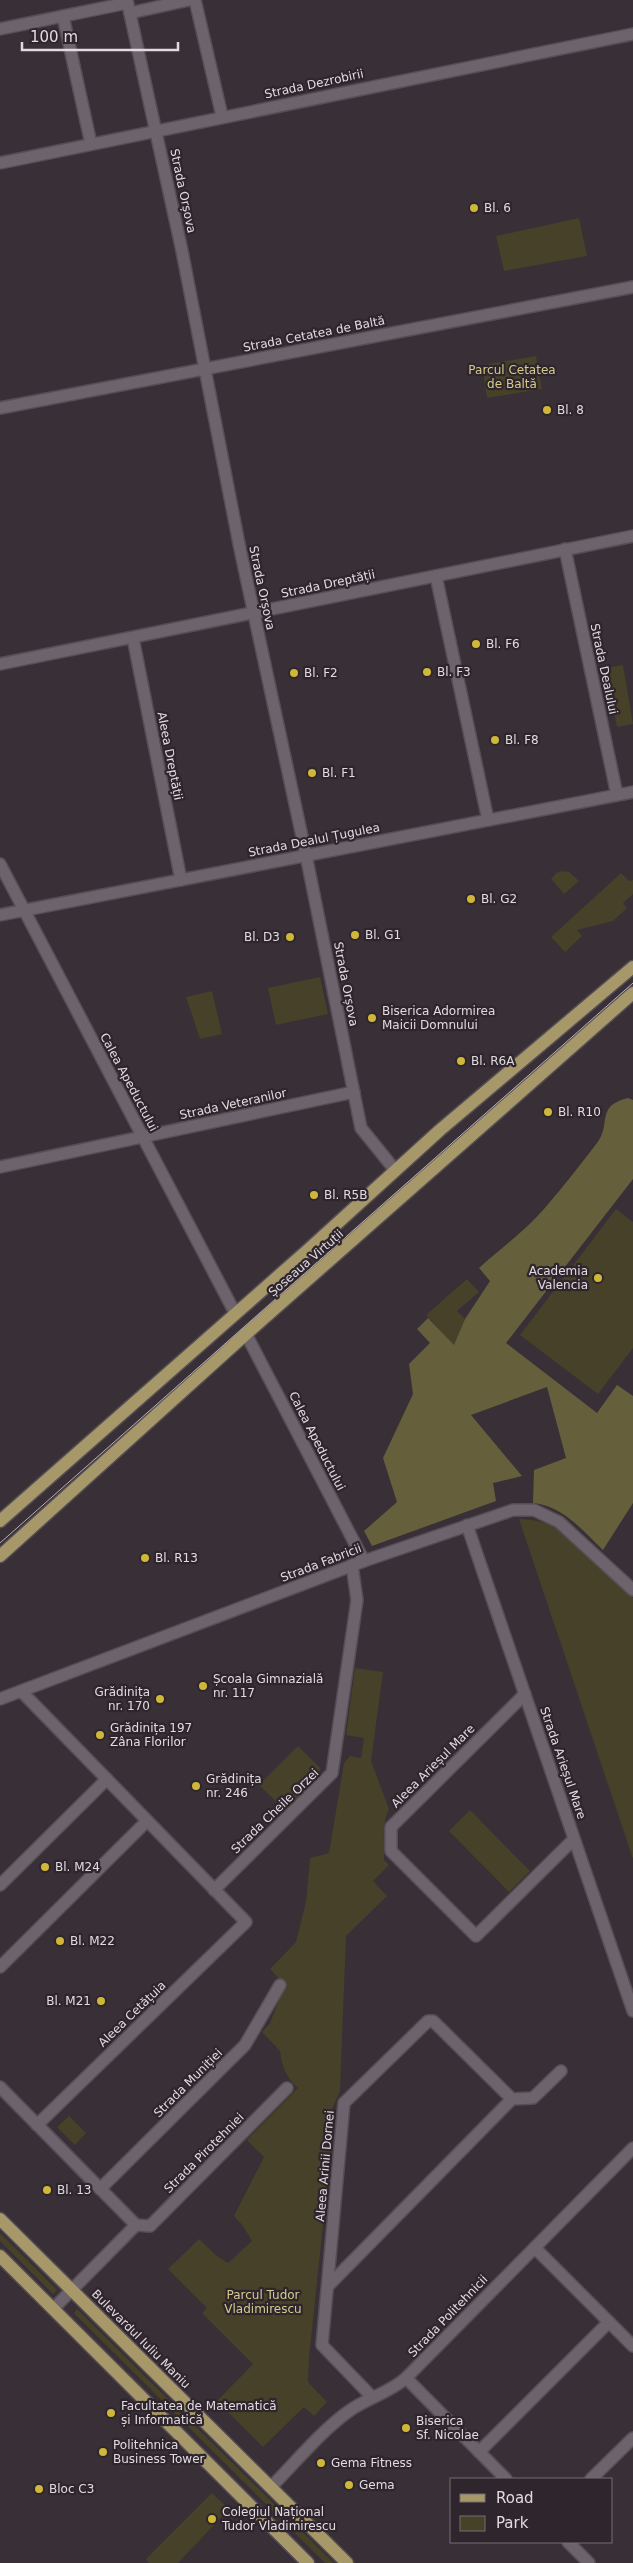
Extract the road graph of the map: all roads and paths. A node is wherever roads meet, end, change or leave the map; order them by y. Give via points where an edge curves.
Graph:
1 (188, 0) edge
2 (128, 5) edge
3 (63, 16) junction
4 (0, 29) edge
5 (633, 34) edge
6 (222, 116) junction
7 (156, 130) junction
8 (91, 144) junction
9 (0, 163) edge
10 (633, 287) edge
11 (206, 368) junction
12 (0, 408) edge
13 (633, 536) edge
14 (565, 550) junction
15 (436, 576) junction
16 (253, 613) junction
17 (133, 638) junction
18 (0, 664) edge
19 (633, 792) edge
20 (617, 795) junction
21 (488, 820) junction
22 (306, 856) junction
23 (0, 864) edge
24 (181, 880) junction
25 (24, 910) junction
26 (0, 915) edge
27 (633, 966) edge
28 (633, 993) edge
29 (354, 1092) junction
30 (142, 1137) junction
31 (0, 1167) edge
32 (395, 1170) junction
33 (235, 1313) junction
34 (246, 1334) junction
35 (0, 1521) edge
36 (468, 1525) junction
37 (0, 1556) edge
38 (364, 1561) junction
39 (352, 1565) junction
40 (633, 1590) edge
41 (21, 1691) junction
42 (525, 1694) junction
43 (0, 1698) edge
44 (106, 1779) junction
45 (147, 1821) junction
46 (574, 1839) junction
47 (0, 1885) edge
48 (214, 1890) junction
49 (0, 1967) edge
50 (280, 1985) dead end
51 (633, 2011) edge
52 (561, 2071) dead end
53 (0, 2088) edge
54 (287, 2088) dead end
55 (512, 2099) junction
56 (37, 2125) junction
57 (633, 2148) edge
58 (100, 2189) junction
59 (0, 2218) edge
60 (136, 2225) junction
61 (535, 2248) junction
62 (0, 2256) edge
63 (328, 2286) junction
64 (72, 2290) junction
65 (53, 2309) junction
66 (609, 2322) junction
67 (633, 2346) edge
68 (406, 2378) junction
69 (372, 2397) junction
70 (633, 2438) edge
71 (479, 2452) junction
72 (505, 2478) edge
73 (592, 2478) edge
74 (271, 2487) junction
75 (569, 2543) edge
76 (308, 2563) edge
77 (347, 2563) edge
78 (589, 2563) edge

1 - 2 street
1 - 6 street
2 - 3 street
2 - 7 street, Strada Orșova
3 - 4 street
3 - 8 street
5 - 6 street, Strada Dezrobirii
6 - 7 street, Strada Dezrobirii
7 - 8 street, Strada Dezrobirii
7 - 11 street, Strada Orșova
8 - 9 street, Strada Dezrobirii
10 - 11 street, Strada Cetatea de Baltă
11 - 12 street, Strada Cetatea de Baltă
11 - 16 street, Strada Orșova
13 - 14 street, Strada Dreptății
14 - 15 street, Strada Dreptății
14 - 20 street, Strada Dealului
15 - 16 street, Strada Dreptății
15 - 21 street
16 - 17 street, Strada Dreptății
16 - 22 street, Strada Orșova
17 - 18 street, Strada Dreptății
17 - 24 street, Aleea Dreptății
19 - 20 street, Strada Dealul Țugulea
20 - 21 street, Strada Dealul Țugulea
21 - 22 street, Strada Dealul Țugulea
22 - 24 street, Strada Dealul Țugulea
22 - 29 street, Strada Orșova
23 - 25 street, Calea Apeductului
24 - 25 street, Strada Dealul Țugulea
25 - 26 street, Strada Dealul Țugulea
25 - 30 street, Calea Apeductului
27 - 32 main road, Șoseaua Virtuții
28 - 34 main road, Șoseaua Virtuții
29 - 30 street, Strada Veteranilor
29 - 32 street, Strada Orșova via 362,1132
30 - 31 street, Strada Veteranilor
30 - 33 street, Calea Apeductului
32 - 33 main road, Șoseaua Virtuții
33 - 35 main road, Șoseaua Virtuții
34 - 37 main road, Șoseaua Virtuții
34 - 38 street, Calea Apeductului
36 - 38 street, Strada Fabricii
36 - 40 street, Strada Fabricii via 514,1510 542,1512 566,1527
36 - 42 street, Strada Arieșul Mare
38 - 39 street, Strada Fabricii
39 - 41 street, Strada Fabricii
39 - 48 street, Strada Cheile Orzei via 357,1600 332,1773
41 - 43 street, Strada Fabricii
41 - 44 street
42 - 46 street, Strada Arieșul Mare
42 - 46 street, Aleea Arieșul Mare via 391,1827 391,1851 476,1936
44 - 45 street
44 - 47 street
45 - 48 street
45 - 49 street
46 - 51 street, Strada Arieșul Mare
48 - 56 street, Aleea Cetățuia via 246,1922
50 - 58 street, Strada Muniției via 245,2045
52 - 55 street via 533,2098
53 - 56 street
54 - 60 street, Strada Pirotehniei via 150,2226
55 - 63 street
55 - 63 street, Aleea Arinii Dornei via 433,2021 428,2021 344,2103
56 - 58 street
57 - 61 street, Strada Politehnicii
58 - 60 street
59 - 64 main road, Bulevardul Iuliu Maniu
60 - 64 street
61 - 66 street
61 - 68 street, Strada Politehnicii
62 - 65 main road
63 - 69 street, Aleea Arinii Dornei via 322,2345
64 - 65 street
64 - 74 main road, Bulevardul Iuliu Maniu
65 - 76 main road
66 - 67 street
66 - 71 street
68 - 69 street, Strada Politehnicii via 392,2390
68 - 71 street
69 - 74 street, Strada Politehnicii via 342,2417
70 - 73 street
71 - 72 street
74 - 77 main road, Bulevardul Iuliu Maniu
75 - 78 street

